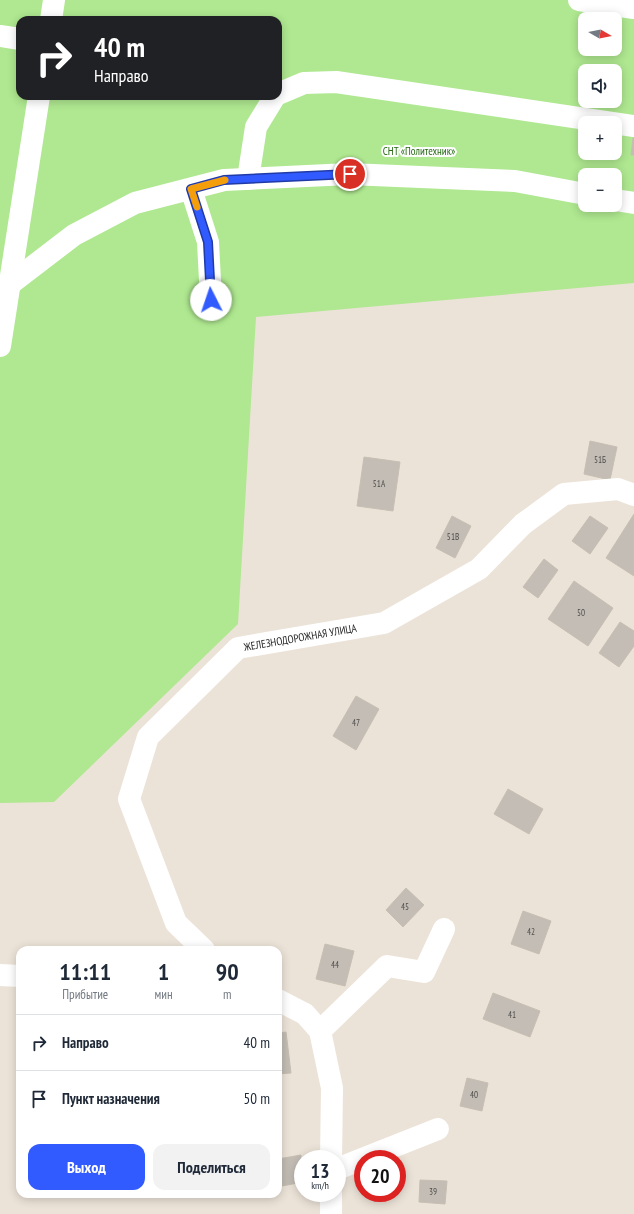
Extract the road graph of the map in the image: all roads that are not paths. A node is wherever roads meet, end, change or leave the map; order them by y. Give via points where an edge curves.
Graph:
1 (54, 0) edge
2 (579, 0) edge
3 (634, 8) edge
4 (52, 16) edge
5 (0, 36) edge
6 (16, 38) edge
7 (282, 92) edge
8 (38, 100) edge
9 (272, 100) edge
10 (634, 126) edge
11 (248, 179) junction
12 (191, 189) junction
13 (578, 193) edge
14 (622, 201) edge
15 (634, 203) edge
16 (10, 284) junction
17 (211, 300) dead end
18 (0, 346) edge
19 (634, 495) edge
20 (444, 930) dead end
21 (200, 946) edge
22 (0, 975) edge
23 (16, 976) edge
24 (282, 1002) edge
25 (320, 1031) junction
26 (438, 1129) dead end
27 (331, 1150) edge
28 (346, 1165) edge
29 (331, 1202) edge
30 (331, 1214) edge

1 - 4 street
2 - 3 street
5 - 6 street
7 - 10 street via 304,83 336,82
8 - 16 street
9 - 11 street via 256,127
11 - 12 street via 224,180
11 - 13 street via 350,174 515,180
12 - 16 street via 136,203 74,235
12 - 17 street via 208,242
14 - 15 street
16 - 18 street
19 - 21 street, ЖЕЛЕЗНОДОРОЖНАЯ УЛИЦА via 618,489 564,494 523,524 479,569 384,623 238,648 148,737 129,799 176,923
20 - 25 street via 424,972 387,966
22 - 23 street
24 - 25 street via 305,1014
25 - 27 street via 332,1088
26 - 28 street
29 - 30 street

